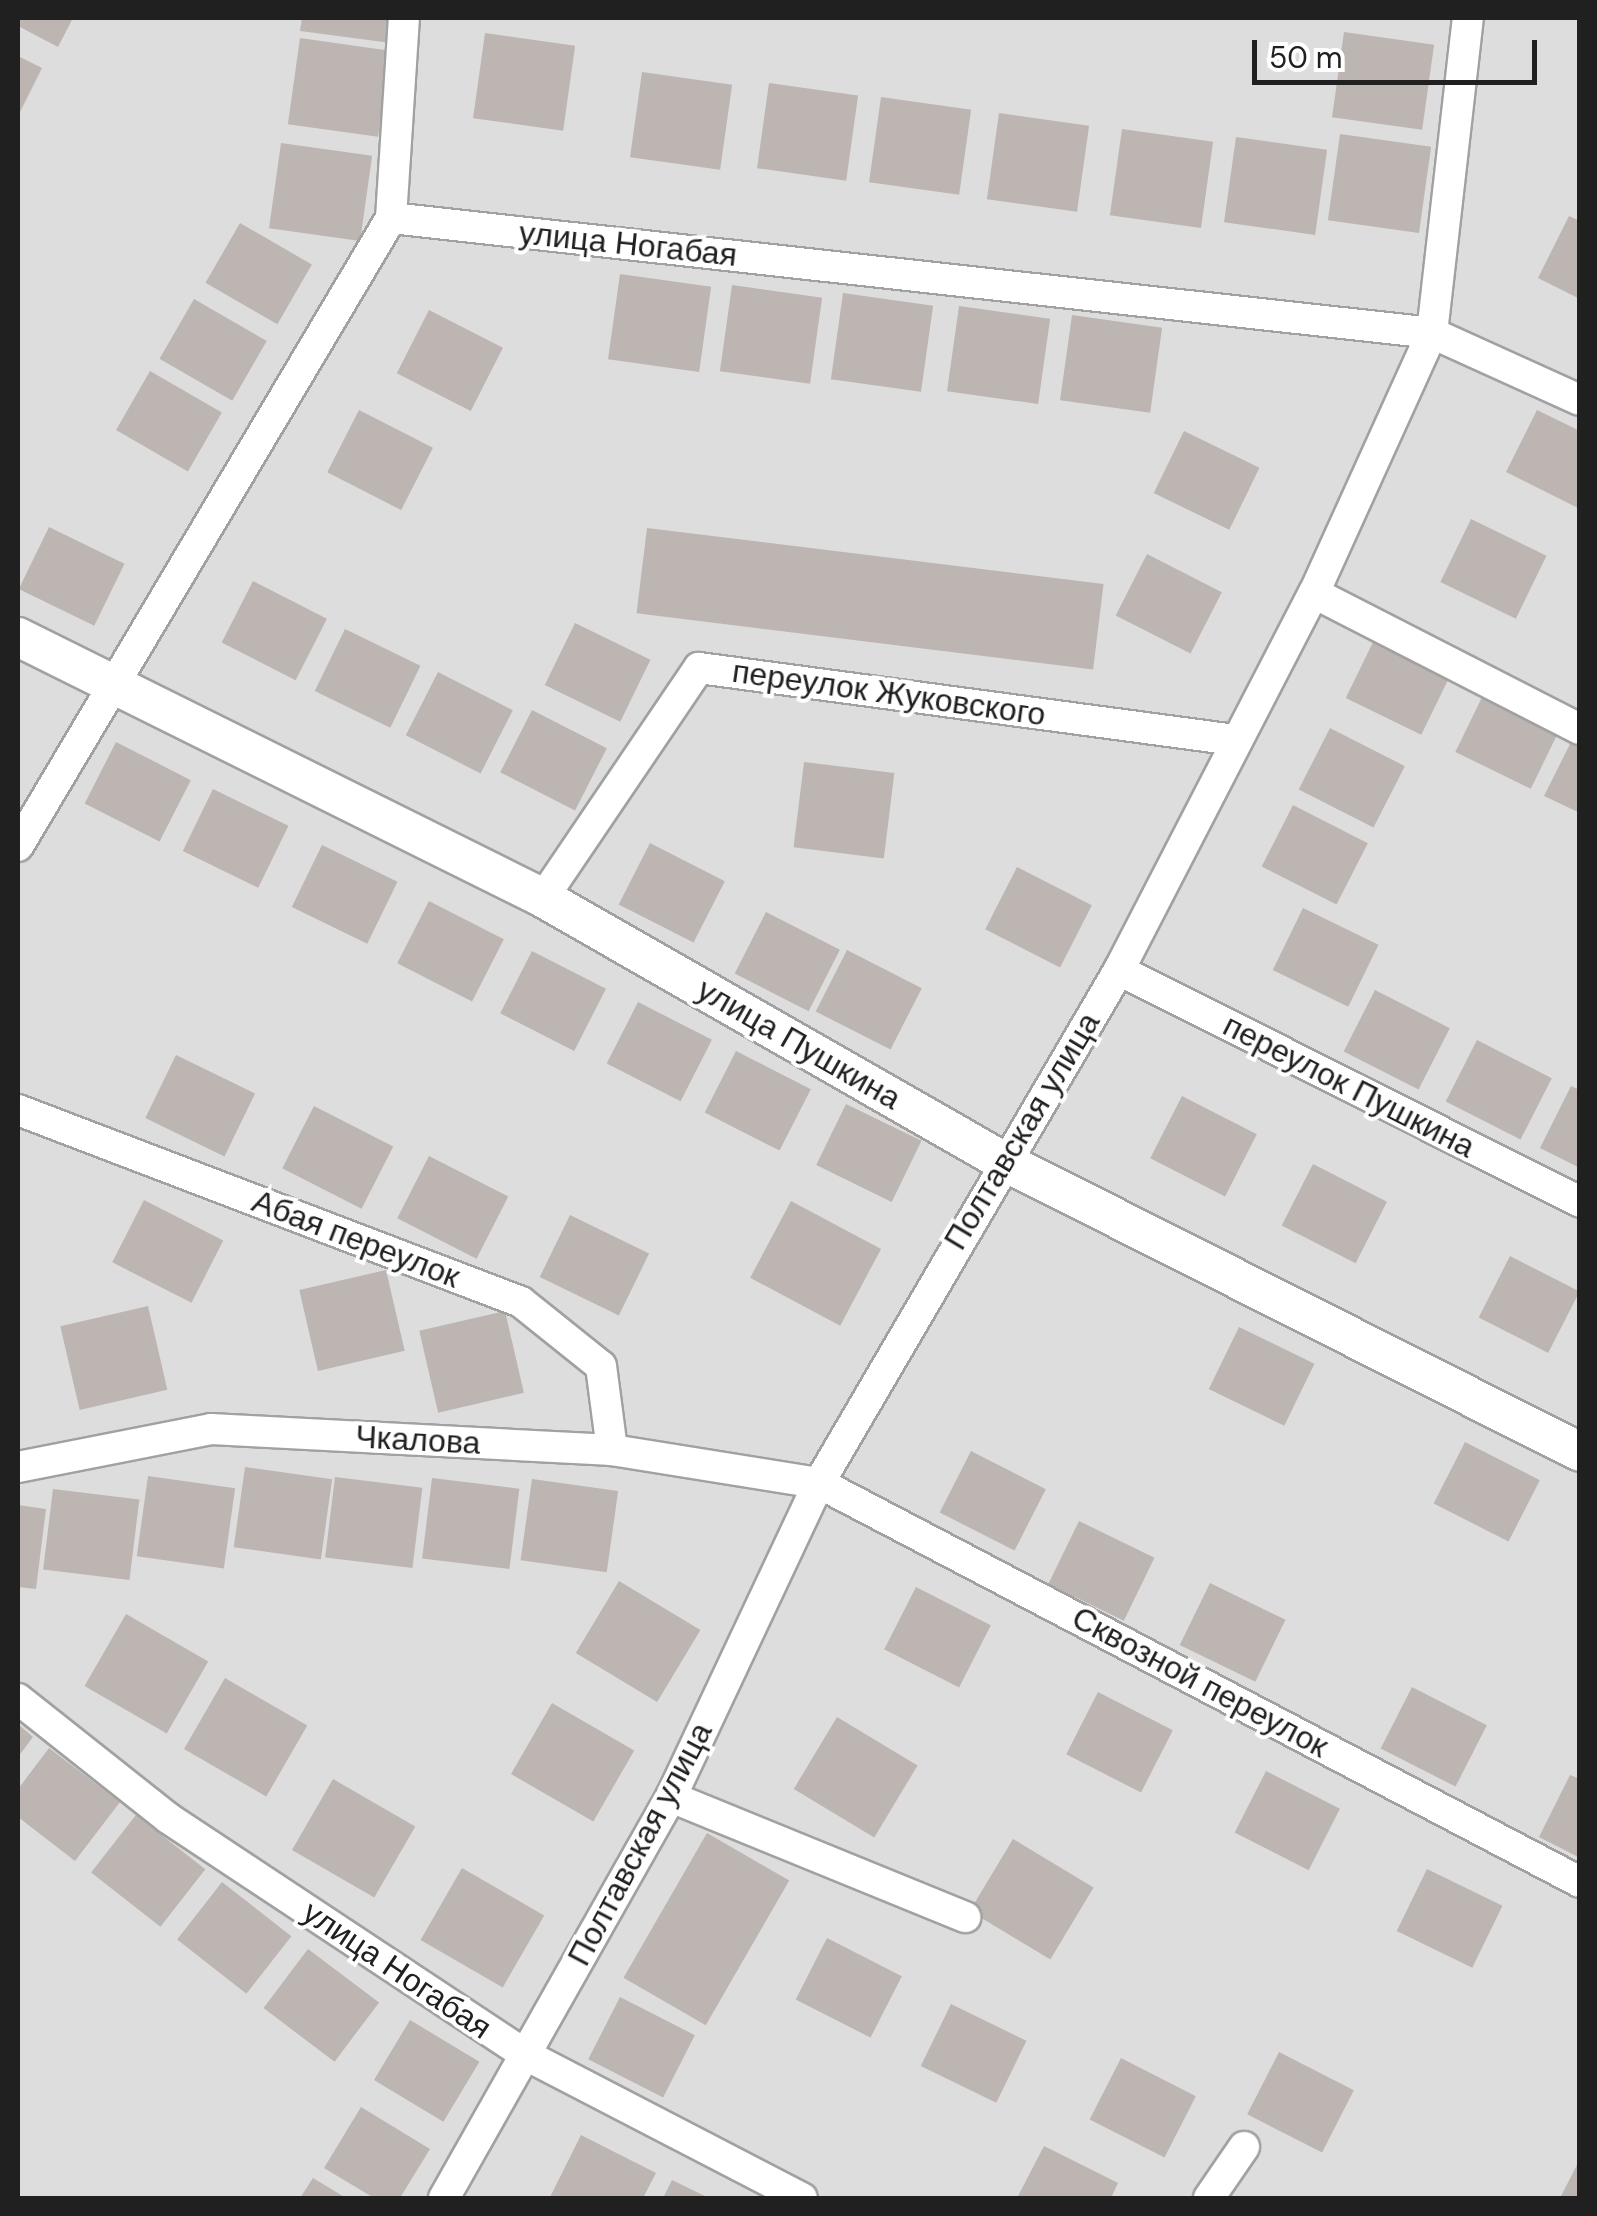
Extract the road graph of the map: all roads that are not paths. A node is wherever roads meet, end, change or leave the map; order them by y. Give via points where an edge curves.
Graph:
1 (404, 18) edge
2 (1468, 18) edge
3 (390, 218) junction
4 (1432, 334) junction
5 (1580, 400) edge
6 (1314, 593) junction
7 (18, 638) edge
8 (110, 685) junction
9 (1580, 728) edge
10 (1234, 740) junction
11 (18, 846) edge
12 (543, 898) junction
13 (1118, 970) junction
14 (18, 1110) edge
15 (1001, 1160) junction
16 (1580, 1202) edge
17 (612, 1450) junction
18 (1580, 1452) edge
19 (18, 1467) edge
20 (820, 1483) junction
21 (18, 1699) edge
22 (671, 1796) junction
23 (1580, 1882) edge
24 (964, 1917) dead end
25 (524, 2054) junction
26 (1244, 2147) dead end
27 (444, 2198) edge
28 (802, 2198) edge
29 (1209, 2198) edge

1 - 3 street
2 - 4 street, Полтавская улица
3 - 4 street, улица Ногабая
3 - 8 street
4 - 5 street, улица Ногабая
4 - 6 street, Полтавская улица
6 - 9 street
6 - 10 street, Полтавская улица
7 - 8 street, улица Пушкина
8 - 11 street
8 - 12 street, улица Пушкина
10 - 12 street, переулок Жуковского via 699,668
10 - 13 street, Полтавская улица
12 - 15 street, улица Пушкина
13 - 15 street, Полтавская улица
13 - 16 street, переулок Пушкина
14 - 17 street, Абая переулок via 521,1302 601,1366
15 - 18 street, улица Пушкина
15 - 20 street, Полтавская улица
17 - 19 street, Чкалова via 211,1429
17 - 20 street, Чкалова
20 - 22 street, Полтавская улица
20 - 23 street, Сквозной переулок
21 - 25 street, улица Ногабая via 168,1818
22 - 24 street
22 - 25 street, Полтавская улица
25 - 27 street, Полтавская улица
25 - 28 street, улица Ногабая
26 - 29 street

